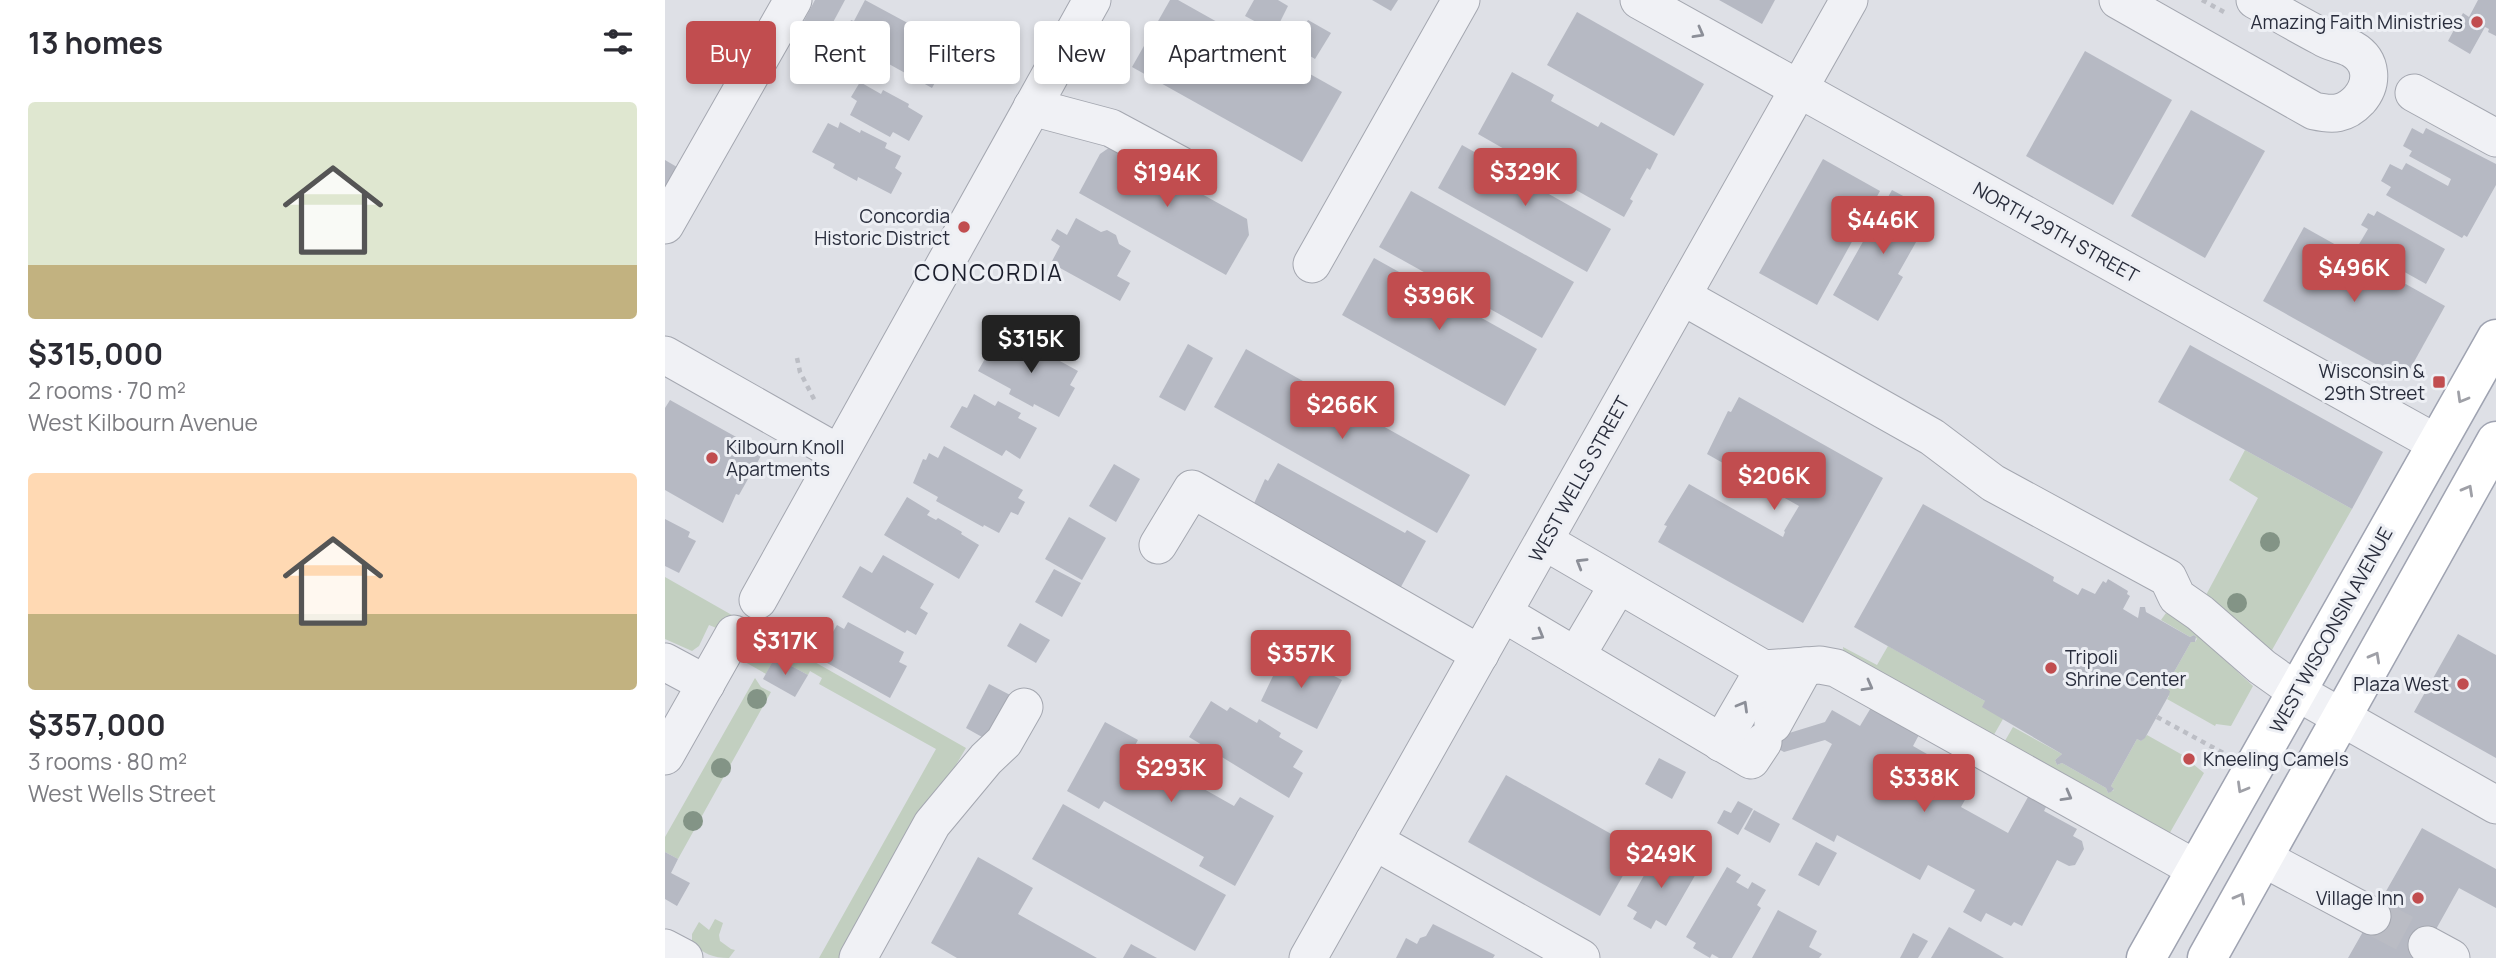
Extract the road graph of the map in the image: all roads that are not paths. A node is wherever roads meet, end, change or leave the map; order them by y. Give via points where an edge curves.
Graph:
1 (793, 0) edge
2 (1092, 0) edge
3 (1461, 0) edge
4 (1639, 0) edge
5 (1849, 0) edge
6 (2118, 0) edge
7 (2255, 0) edge
8 (1799, 89) junction
9 (2414, 93) dead end
10 (1032, 107) junction
11 (2496, 138) edge
12 (1180, 166) dead end
13 (665, 225) edge
14 (1312, 264) dead end
15 (1682, 296) junction
16 (2496, 340) edge
17 (665, 355) edge
18 (2496, 441) edge
19 (2436, 443) junction
20 (838, 453) junction
21 (1544, 541) junction
22 (1158, 545) dead end
23 (1618, 585) junction
24 (758, 600) dead end
25 (1503, 613) junction
26 (734, 634) dead end
27 (1480, 654) junction
28 (1576, 656) junction
29 (665, 662) edge
30 (1805, 666) junction
31 (1764, 669) junction
32 (706, 684) junction
33 (2297, 692) junction
34 (1024, 707) dead end
35 (2341, 717) junction
36 (1721, 743) junction
37 (665, 754) edge
38 (2496, 805) edge
39 (1374, 841) junction
40 (2263, 858) junction
41 (2196, 869) junction
42 (2371, 916) tunnel mouth
43 (665, 948) edge
44 (684, 958) edge
45 (858, 958) edge
46 (1308, 958) edge
47 (1581, 958) edge
48 (2146, 958) edge
49 (2207, 958) edge

1 - 13 street
2 - 10 street
3 - 14 street
4 -> 8 street, NORTH 29TH STREET
5 - 8 street, WEST WELLS STREET
6 - 7 street via 2314,111 2340,114 2354,105 2369,85 2370,74 2355,50 2327,40
8 - 15 street, WEST WELLS STREET
8 - 19 street, NORTH 29TH STREET
9 - 11 street
10 - 12 street via 1111,128
10 - 20 street
15 - 21 street, WEST WELLS STREET
15 - 33 street via 1932,437 1993,483 2168,578 2177,597
16 -> 19 main road, WEST WISCONSIN AVENUE
17 - 20 street
35 -> 18 main road
19 - 33 main road, WEST WISCONSIN AVENUE
20 - 24 street
23 -> 21 street
21 - 25 street, WEST WELLS STREET
22 - 27 street via 1192,489
23 - 28 street
23 - 31 street
25 - 27 street, WEST WELLS STREET
25 -> 28 street
26 - 32 street
27 - 39 street, WEST WELLS STREET
28 - 36 street
29 - 32 street
30 - 31 street
30 - 36 street via 1751,760
30 -> 41 street via 1836,668
36 -> 31 street
32 - 37 street
33 - 35 street
33 -> 41 main road, WEST WISCONSIN AVENUE
34 - 45 street via 1005,742 932,824
35 - 38 street
35 - 40 main road
39 - 46 street, WEST WELLS STREET
39 - 47 street
40 - 42 street
49 -> 40 main road
41 - 48 main road, WEST WISCONSIN AVENUE
43 - 44 street

